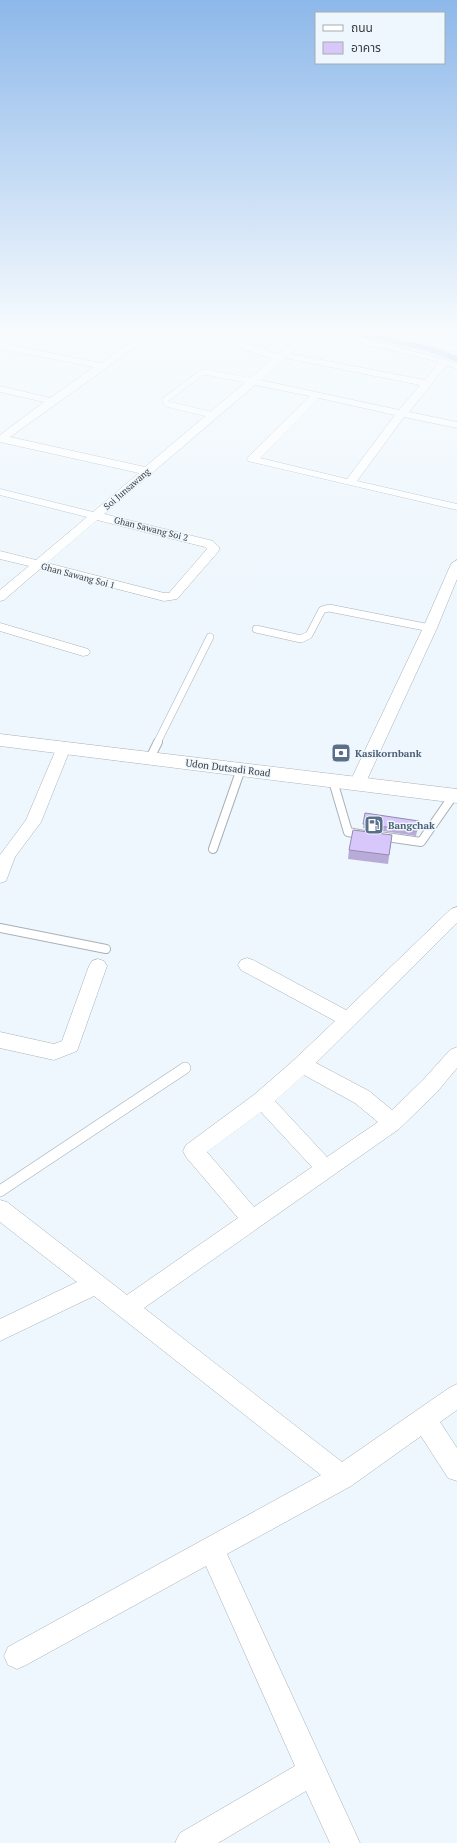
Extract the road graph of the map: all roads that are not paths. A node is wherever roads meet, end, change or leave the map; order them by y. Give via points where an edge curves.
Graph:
1 (26, 420) edge
2 (207, 420) edge
3 (292, 420) edge
4 (397, 420) edge
5 (434, 420) edge
6 (457, 425) edge
7 (1, 438) edge
8 (147, 471) junction
9 (350, 483) junction
10 (0, 492) edge
11 (457, 507) edge
12 (96, 515) junction
13 (0, 555) edge
14 (457, 564) edge
15 (37, 565) junction
16 (156, 596) joint
17 (0, 597) edge
18 (0, 627) edge
19 (430, 628) junction
20 (256, 629) dead end
21 (210, 637) dead end
22 (83, 652) dead end
23 (0, 740) edge
24 (64, 748) junction
25 (150, 758) junction
26 (241, 769) junction
27 (333, 781) junction
28 (357, 784) junction
29 (455, 796) edge
30 (213, 849) dead end
31 (0, 877) edge
32 (457, 913) edge
33 (0, 928) edge
34 (106, 949) dead end
35 (247, 965) dead end
36 (98, 966) dead end
37 (348, 1020) junction
38 (0, 1040) edge
39 (457, 1055) edge
40 (302, 1066) junction
41 (185, 1068) dead end
42 (262, 1100) junction
43 (392, 1123) junction
44 (326, 1169) junction
45 (0, 1191) edge
46 (0, 1209) edge
47 (252, 1220) junction
48 (96, 1284) junction
49 (126, 1308) junction
50 (0, 1330) edge
51 (457, 1396) edge
52 (424, 1419) junction
53 (457, 1469) edge
54 (342, 1477) junction
55 (211, 1549) junction
56 (17, 1656) dead end
57 (312, 1772) junction
58 (190, 1843) edge
59 (345, 1843) edge

1 - 7 street
2 - 8 street, Soi Junsawang
3 - 9 street via 252,459
4 - 9 street
5 - 6 street
7 - 8 street
8 - 12 street, Soi Junsawang
9 - 11 street
10 - 12 street, Ghan Sawang Soi 2
12 - 15 street, Soi Junsawang
12 - 16 street, Ghan Sawang Soi 2 via 213,547 212,553 173,596
13 - 15 street, Ghan Sawang Soi 1
14 - 19 street
15 - 16 street, Ghan Sawang Soi 1
15 - 17 street, Soi Junsawang
18 - 22 street
19 - 20 lane via 329,608 322,610 306,638
19 - 28 street
21 - 25 lane
23 - 24 main road, Udon Dutsadi Road
24 - 25 main road, Udon Dutsadi Road
24 - 31 street via 33,822 8,855
25 - 26 main road, Udon Dutsadi Road
26 - 27 main road, Udon Dutsadi Road
26 - 30 lane
27 - 28 main road, Udon Dutsadi Road
27 - 29 lane via 348,832 421,842
28 - 29 main road, Udon Dutsadi Road
32 - 37 street
33 - 34 lane
35 - 37 street
36 - 38 street via 70,1046 54,1052
37 - 40 street
39 - 43 street
40 - 42 street
40 - 43 street via 362,1098 383,1112
41 - 45 lane
42 - 44 street
42 - 47 street via 193,1151
43 - 44 street
44 - 47 street
46 - 48 street
47 - 49 street
48 - 49 street
48 - 50 street
49 - 54 street
51 - 52 street
52 - 53 street
52 - 54 street
54 - 55 street
55 - 56 street
55 - 57 street
57 - 58 street
57 - 59 street

